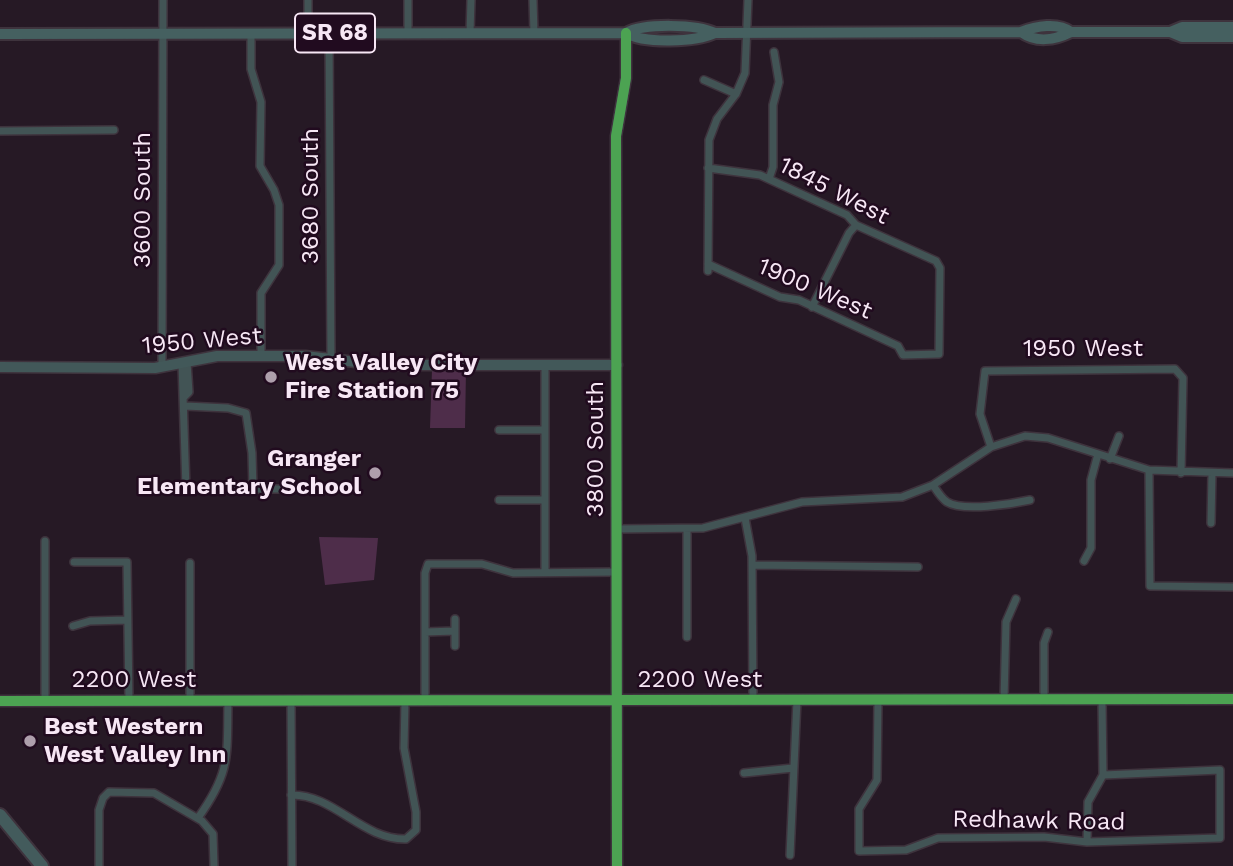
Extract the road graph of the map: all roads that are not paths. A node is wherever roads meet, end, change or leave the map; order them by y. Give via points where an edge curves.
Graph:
1 (163, 0) edge
2 (308, 0) edge
3 (408, 0) edge
4 (471, 0) edge
5 (533, 0) edge
6 (748, 0) edge
7 (1233, 27) edge
8 (1170, 32) junction
9 (408, 33) junction
10 (470, 33) junction
11 (534, 33) junction
12 (626, 33) junction
13 (748, 33) junction
14 (0, 34) edge
15 (163, 34) junction
16 (251, 34) junction
17 (308, 34) junction
18 (329, 34) junction
19 (1233, 37) edge
20 (774, 52) dead end
21 (704, 80) dead end
22 (736, 94) junction
23 (114, 130) dead end
24 (0, 131) edge
25 (708, 168) junction
26 (769, 179) junction
27 (856, 225) junction
28 (812, 307) junction
29 (903, 355) joint
30 (261, 356) junction
31 (331, 359) junction
32 (185, 363) junction
33 (545, 364) junction
34 (617, 365) junction
35 (163, 367) junction
36 (0, 368) edge
37 (185, 406) junction
38 (499, 430) dead end
39 (545, 430) junction
40 (1119, 436) dead end
41 (991, 447) junction
42 (1098, 454) junction
43 (1110, 459) junction
44 (1149, 470) junction
45 (1212, 472) junction
46 (1233, 472) edge
47 (1181, 473) junction
48 (933, 485) junction
49 (159, 489) dead end
50 (186, 489) junction
51 (253, 489) junction
52 (278, 489) dead end
53 (499, 500) dead end
54 (545, 500) junction
55 (1030, 500) dead end
56 (745, 518) junction
57 (1211, 523) dead end
58 (617, 529) junction
59 (687, 529) junction
60 (45, 541) dead end
61 (1084, 561) dead end
62 (74, 562) dead end
63 (190, 563) dead end
64 (753, 565) junction
65 (918, 567) dead end
66 (545, 572) junction
67 (617, 572) junction
68 (1233, 587) edge
69 (1016, 599) dead end
70 (454, 619) dead end
71 (127, 620) junction
72 (73, 626) dead end
73 (455, 631) junction
74 (425, 632) junction
75 (1048, 632) dead end
76 (687, 637) dead end
77 (455, 646) dead end
78 (1233, 699) edge
79 (753, 700) junction
80 (797, 700) junction
81 (1004, 700) junction
82 (1044, 700) junction
83 (1102, 700) junction
84 (0, 701) edge
85 (45, 701) junction
86 (129, 701) junction
87 (190, 701) junction
88 (228, 701) junction
89 (291, 701) junction
90 (405, 701) junction
91 (425, 701) junction
92 (617, 701) junction
93 (878, 701) junction
94 (793, 768) junction
95 (744, 773) dead end
96 (1103, 775) junction
97 (291, 795) junction
98 (0, 815) edge
99 (198, 818) junction
100 (1087, 842) junction
101 (790, 855) dead end
102 (42, 866) edge
103 (99, 866) edge
104 (214, 866) edge
105 (292, 866) edge
106 (617, 866) edge

1 - 15 street, 3600 South
2 - 17 street
3 - 9 street
4 - 10 street
5 - 11 street
6 - 13 street
7 - 8 main road, SR 68 via 1182,27
8 - 13 main road, SR 68 via 1071,32 1064,27 1034,27 1021,32
8 - 19 main road, SR 68 via 1182,37
9 - 10 main road, SR 68
9 - 18 main road, SR 68
10 - 11 main road, SR 68
11 - 12 main road, SR 68
12 - 13 main road, SR 68 via 636,27 703,27 715,33
12 - 34 street, 3800 South via 626,78 616,136
13 - 22 street via 745,73
14 - 15 main road, SR 68
15 - 16 main road, SR 68
15 - 35 street, 3600 South
16 - 17 main road, SR 68
16 - 30 street via 251,69 261,102 260,166 278,200 279,223 279,265 261,293
17 - 18 main road, SR 68
18 - 31 street, 3680 South
20 - 26 street via 779,82
21 - 22 street
22 - 25 street via 712,130
23 - 24 street
25 - 26 street, 1845 West via 750,172
25 - 28 street, 1900 West via 708,268
26 - 27 street, 1845 West via 847,215
27 - 28 street
27 - 29 street, 1845 West via 939,263 939,354
28 - 29 street, 1900 West via 898,346
30 - 31 street, 1950 West
30 - 32 street, 1950 West via 217,356
31 - 33 street, 1950 West via 382,365
32 - 35 street, 1950 West
32 - 37 street
33 - 34 street, 1950 West
33 - 39 street
34 - 58 street, 3800 South
35 - 36 street, 1950 West
37 - 50 street
37 - 51 street via 246,413
38 - 39 street
39 - 54 street
40 - 43 street
41 - 42 street via 1035,437
41 - 47 street, 1950 West via 979,414 985,370 1180,371
41 - 48 street
42 - 43 street
42 - 61 street via 1091,481 1091,548
43 - 44 street
44 - 47 street
44 - 68 street via 1150,586
45 - 46 street
45 - 47 street
45 - 57 street
48 - 55 street via 947,502 959,505
48 - 56 street via 902,497 802,502
49 - 50 street
50 - 51 street
51 - 52 street
53 - 54 street
54 - 66 street
56 - 59 street
56 - 64 street
58 - 59 street
58 - 67 street, 3800 South
59 - 76 street
60 - 85 street
62 - 71 street via 127,562
63 - 87 street
64 - 65 street
64 - 79 street
66 - 67 street
66 - 74 street via 513,573 482,564 428,564
67 - 92 street, 3800 South
69 - 81 street via 1006,622
70 - 73 street
71 - 72 street
71 - 86 street
73 - 74 street
73 - 77 street
74 - 91 street
75 - 82 street
78 - 83 street, 2200 West
79 - 80 street, 2200 West
79 - 92 street, 2200 West
80 - 93 street, 2200 West
80 - 94 street
81 - 82 street, 2200 West
81 - 93 street, 2200 West
82 - 83 street, 2200 West
83 - 96 street
84 - 85 street, 2200 West
85 - 86 street, 2200 West
86 - 87 street, 2200 West
87 - 88 street, 2200 West
88 - 89 street, 2200 West
88 - 99 street via 225,773
89 - 90 street, 2200 West
89 - 97 street
90 - 91 street, 2200 West
90 - 97 street via 404,748 416,812 416,830 406,839 387,840 313,797
91 - 92 street, 2200 West
92 - 106 street, 3800 South
93 - 100 street, Redhawk Road via 877,780 859,809 859,851 906,850 938,838 1044,837
94 - 95 street
94 - 101 street
96 - 100 street via 1088,802
96 - 100 street, Redhawk Road via 1220,770 1220,838
97 - 105 street
98 - 102 highway
99 - 103 street via 154,793 110,792 99,810
99 - 104 street via 213,834

